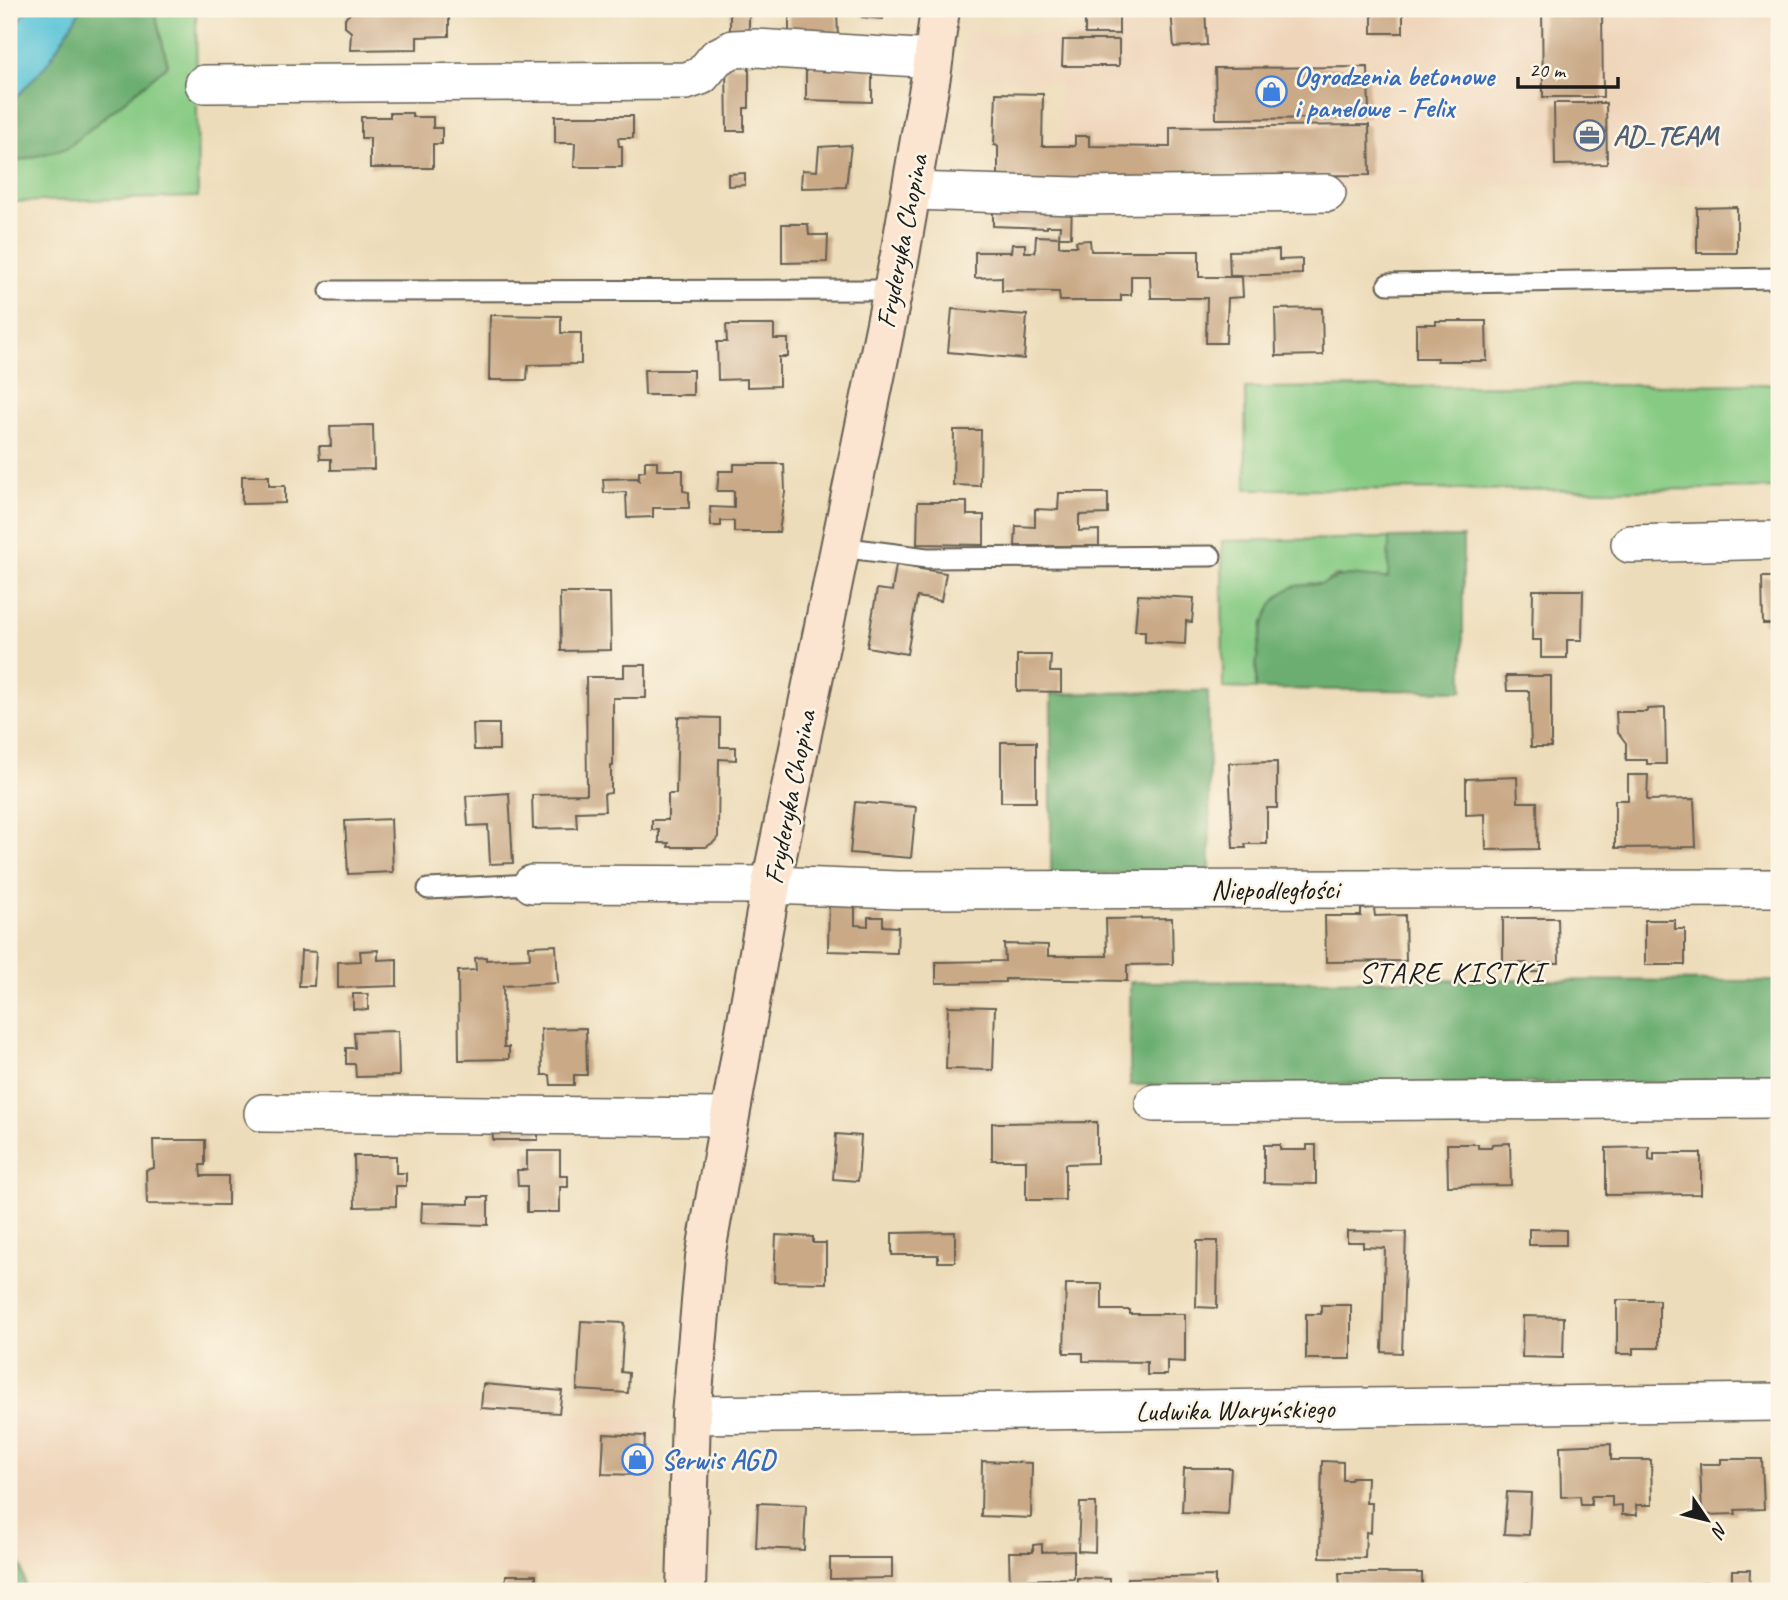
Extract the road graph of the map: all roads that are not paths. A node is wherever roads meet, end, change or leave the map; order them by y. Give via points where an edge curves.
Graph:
1 (940, 9) edge
2 (934, 59) junction
3 (204, 84) dead end
4 (911, 191) junction
5 (1327, 194) dead end
6 (1779, 278) edge
7 (1388, 284) dead end
8 (893, 290) junction
9 (330, 291) dead end
10 (1779, 540) edge
11 (1630, 544) dead end
12 (840, 547) junction
13 (1211, 555) dead end
14 (532, 884) joint
15 (771, 885) junction
16 (1779, 888) edge
17 (428, 889) dead end
18 (1779, 1099) edge
19 (1154, 1103) dead end
20 (263, 1113) dead end
21 (728, 1117) junction
22 (1779, 1402) edge
23 (691, 1415) junction
24 (686, 1591) edge

1 - 2 main road, Fryderyka Chopina
2 - 3 street via 756,48 733,49 717,57 701,76 686,81
2 - 4 main road, Fryderyka Chopina
4 - 5 street via 1077,196
4 - 8 main road, Fryderyka Chopina
6 - 7 lane
8 - 9 lane
8 - 12 main road, Fryderyka Chopina
10 - 11 street
12 - 13 lane via 927,558
12 - 15 main road, Fryderyka Chopina
14 - 15 street, Niepodległości
14 - 17 lane
15 - 16 street, Niepodległości via 898,890
15 - 21 main road, Fryderyka Chopina
18 - 19 street
20 - 21 street
21 - 23 main road, Fryderyka Chopina via 705,1257
22 - 23 street, Ludwika Waryńskiego
23 - 24 main road, Fryderyka Chopina

